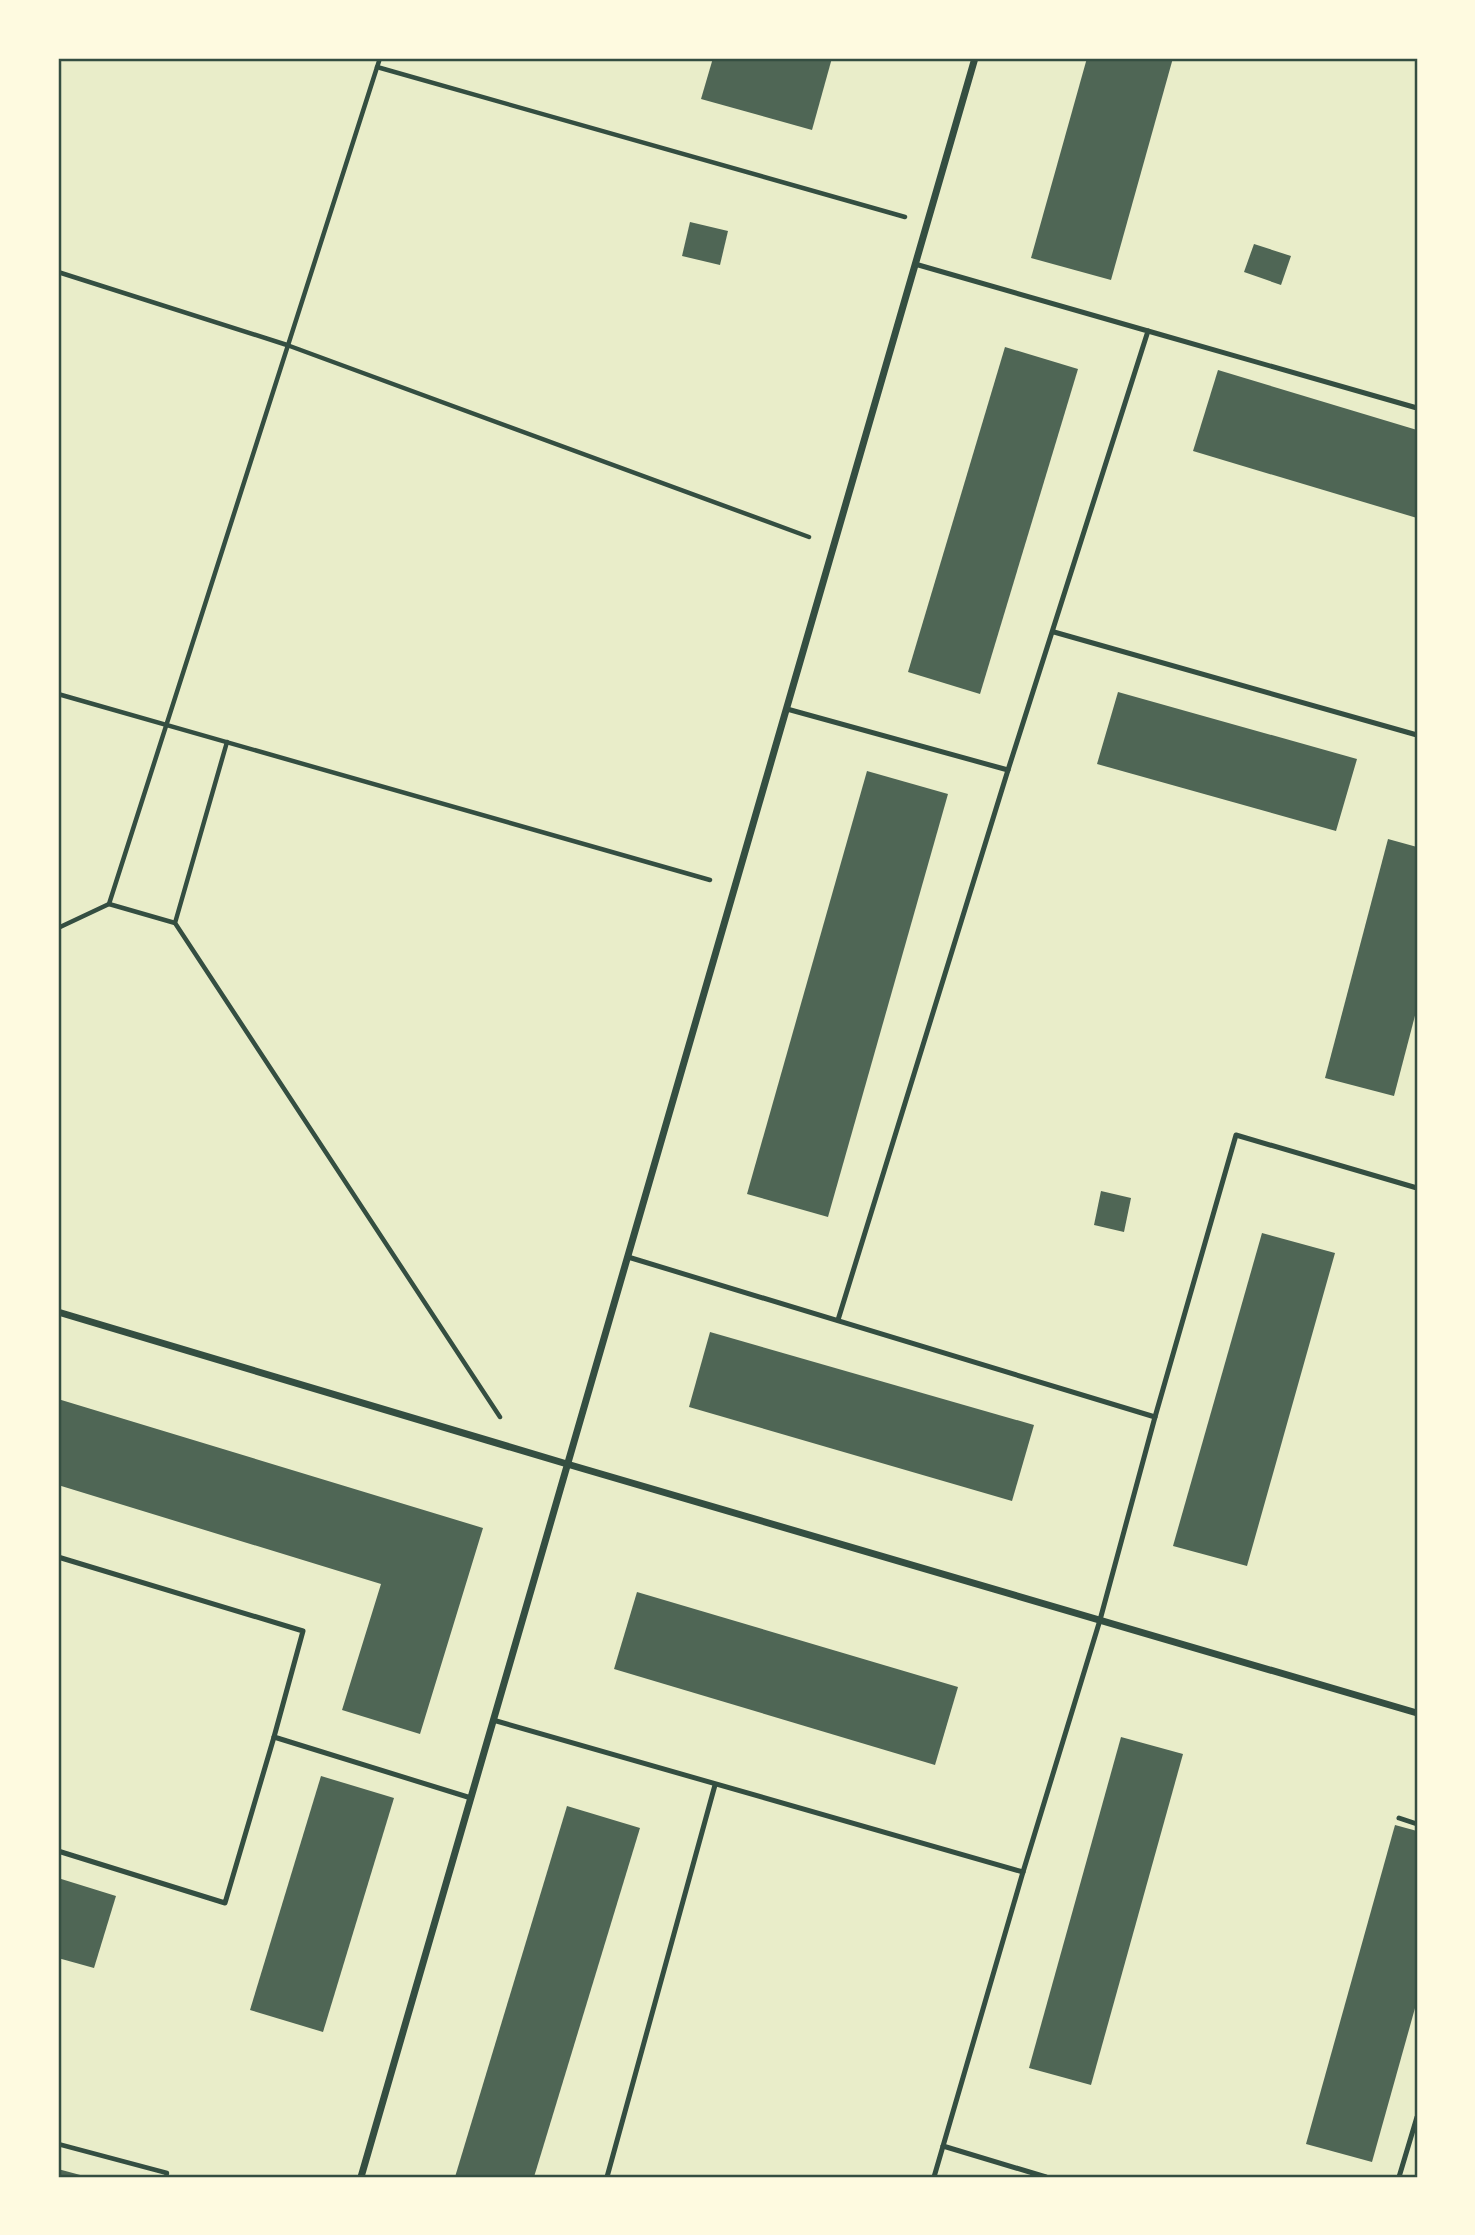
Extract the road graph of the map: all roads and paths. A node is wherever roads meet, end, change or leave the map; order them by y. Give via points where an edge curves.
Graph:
1 (380, 58) edge
2 (975, 58) edge
3 (377, 67) junction
4 (927, 224) junction
5 (915, 264) junction
6 (58, 272) edge
7 (1148, 331) junction
8 (287, 345) junction
9 (1417, 408) edge
10 (834, 546) junction
11 (1054, 632) junction
12 (58, 694) edge
13 (787, 709) junction
14 (165, 724) junction
15 (1417, 735) edge
16 (227, 742) junction
17 (1008, 770) junction
18 (735, 887) junction
19 (109, 904) junction
20 (175, 923) junction
21 (58, 928) edge
22 (1417, 1188) edge
23 (628, 1257) junction
24 (58, 1312) edge
25 (838, 1320) junction
26 (1155, 1417) junction
27 (521, 1450) junction
28 (567, 1464) junction
29 (58, 1557) edge
30 (1100, 1620) junction
31 (1417, 1713) edge
32 (493, 1720) junction
33 (274, 1737) junction
34 (715, 1785) junction
35 (471, 1798) junction
36 (1399, 1818) dead end
37 (1417, 1824) edge
38 (58, 1851) edge
39 (1023, 1872) junction
40 (1417, 2117) edge
41 (58, 2144) edge
42 (943, 2146) junction
43 (166, 2177) edge
44 (361, 2177) edge
45 (607, 2177) edge
46 (934, 2177) edge
47 (1046, 2177) edge
48 (1399, 2177) edge

1 - 3 path
2 - 4 street
3 - 4 path
3 - 8 path
4 - 5 street
5 - 7 lane
5 - 10 street
6 - 8 path
7 - 9 lane
7 - 11 lane
8 - 10 path
8 - 14 path
10 - 13 street
11 - 15 lane
11 - 17 lane
12 - 14 path
13 - 17 lane
13 - 18 street
14 - 16 path
14 - 19 path
16 - 18 path
16 - 20 path
17 - 25 lane
18 - 23 street
19 - 20 path
19 - 21 path
20 - 27 path
22 - 26 lane via 1237,1135
23 - 25 lane
23 - 28 street
24 - 27 street
25 - 26 lane
26 - 30 lane
27 - 28 street
28 - 30 street
28 - 32 street
29 - 33 lane via 303,1631
30 - 31 street
30 - 39 lane
32 - 34 lane
32 - 35 street
33 - 35 lane
33 - 38 lane via 225,1903
34 - 39 lane
34 - 45 lane
35 - 44 street
36 - 37 lane
39 - 42 lane
40 - 48 lane
41 - 43 path via 167,2173
42 - 46 lane
42 - 47 lane

